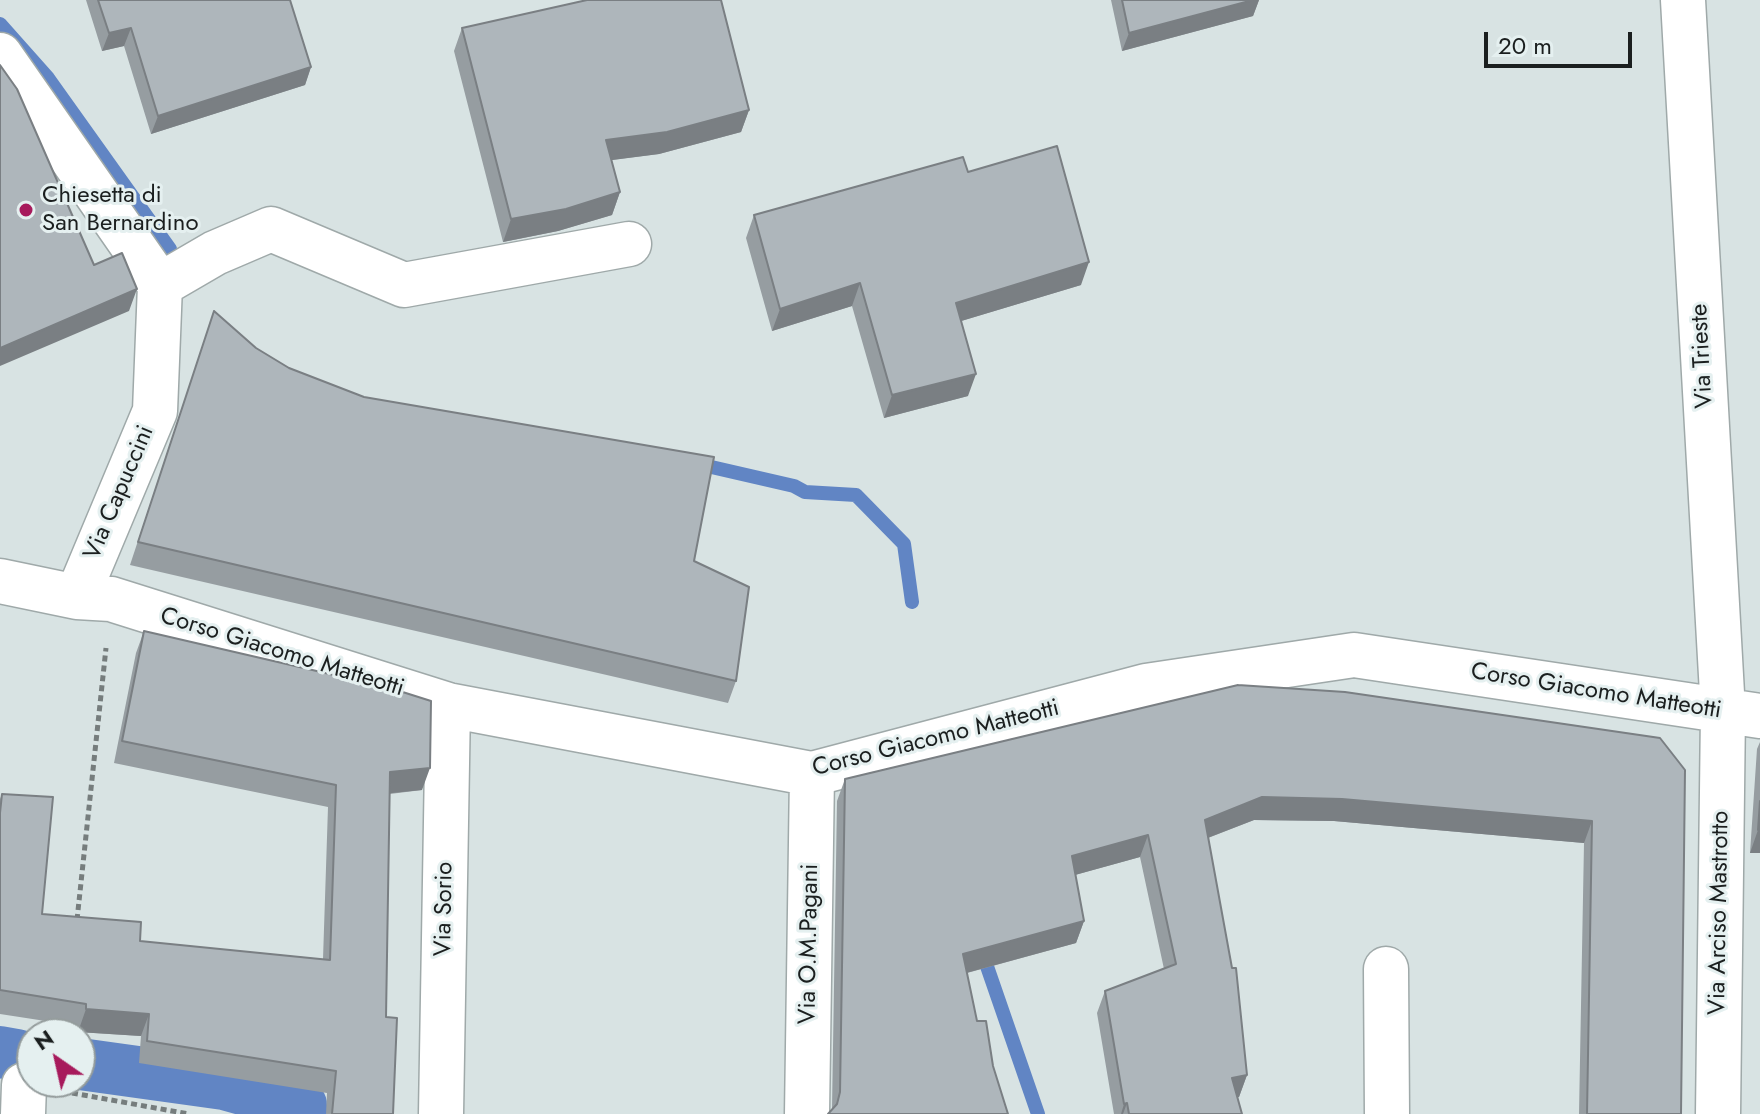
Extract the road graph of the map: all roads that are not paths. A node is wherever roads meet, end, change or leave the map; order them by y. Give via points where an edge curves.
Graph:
1 (1683, 0) edge
2 (0, 55) edge
3 (629, 244) dead end
4 (160, 285) junction
5 (0, 581) edge
6 (94, 598) junction
7 (448, 705) junction
8 (1741, 714) edge
9 (812, 774) junction
10 (1386, 969) dead end
11 (441, 1114) edge
12 (807, 1114) edge
13 (1387, 1114) edge
14 (1718, 1114) edge

1 - 8 street, Via Trieste
2 - 4 street
3 - 4 street via 404,285 271,229
4 - 6 street, Via Capuccini via 155,411
5 - 6 street, Corso Giacomo Matteotti
6 - 7 street, Corso Giacomo Matteotti
7 - 9 street, Corso Giacomo Matteotti
7 - 11 street, Via Sorio
8 - 9 street, Corso Giacomo Matteotti via 1354,655 1146,686
8 - 14 street, Via Arciso Mastrotto
9 - 12 street, Via O.M.Pagani
10 - 13 street

